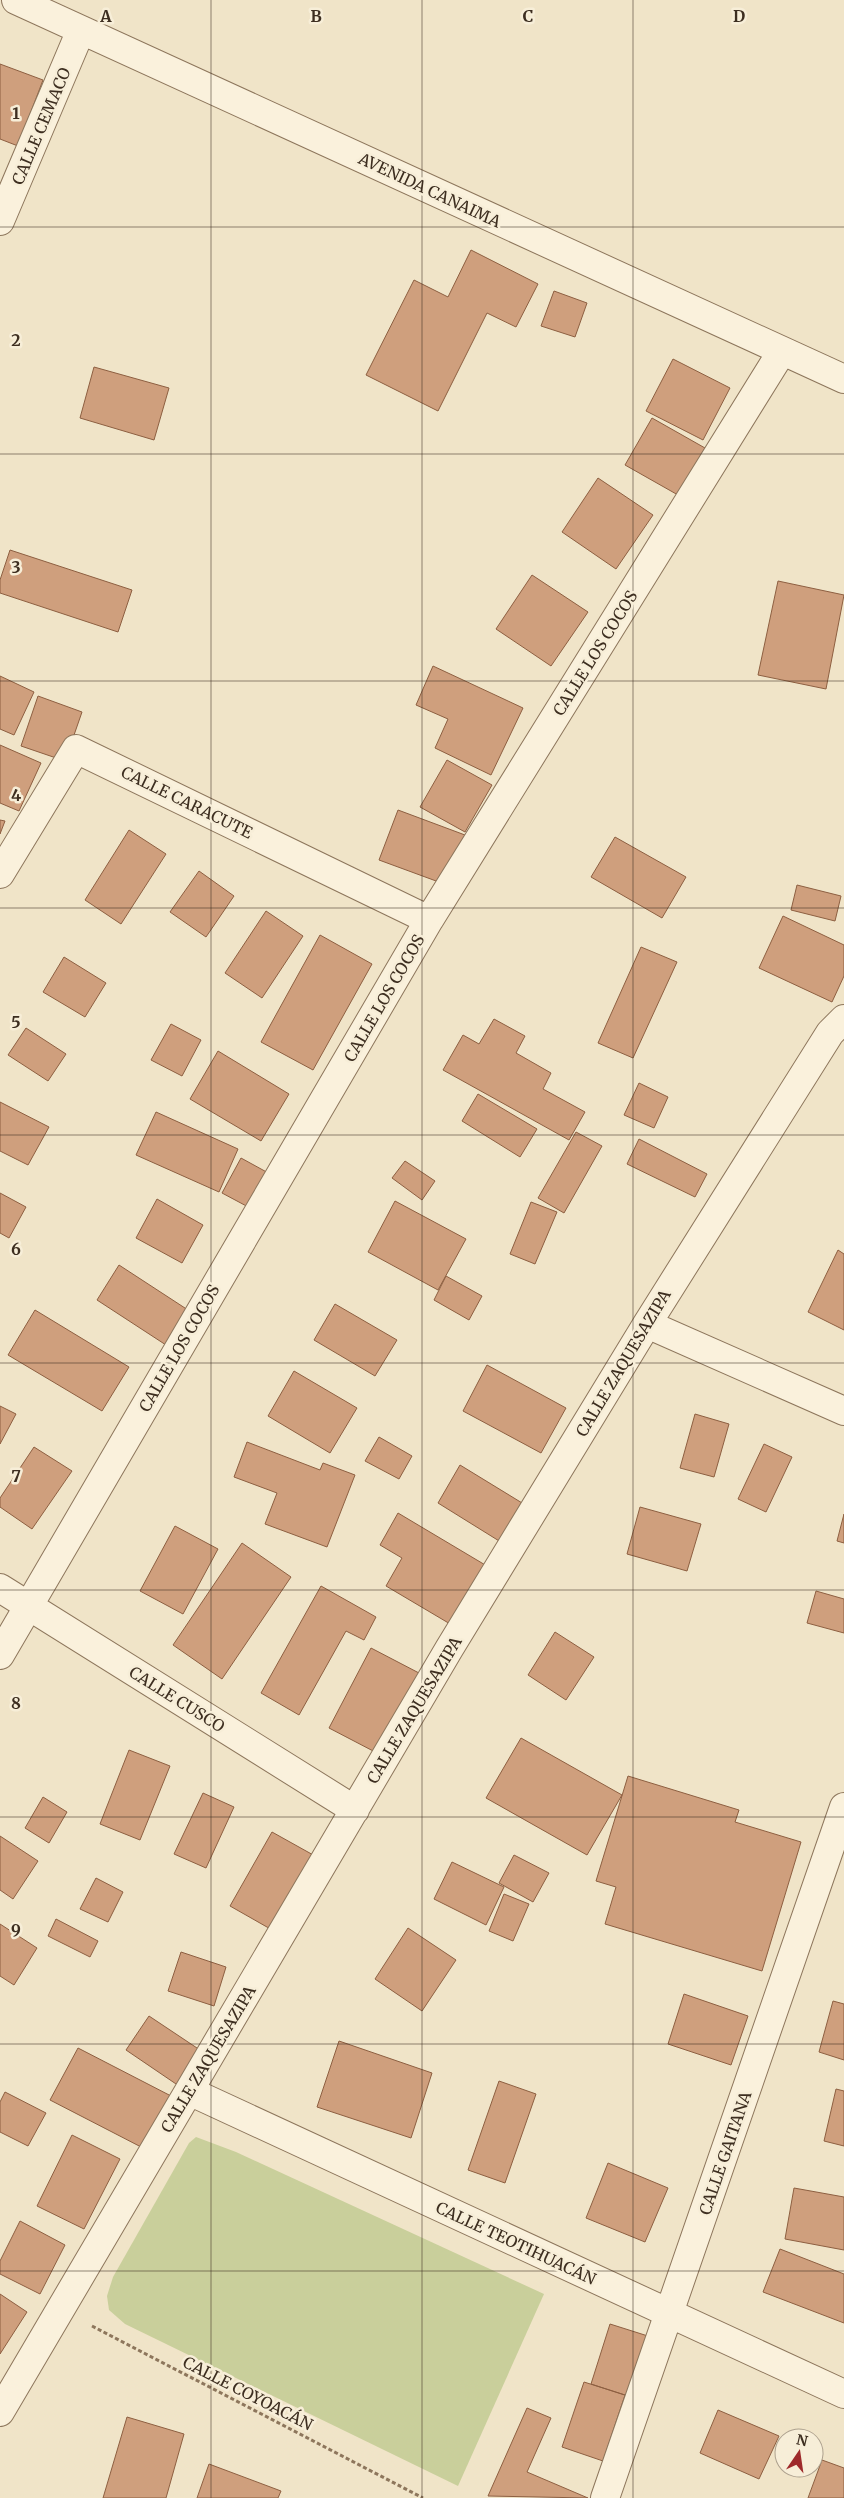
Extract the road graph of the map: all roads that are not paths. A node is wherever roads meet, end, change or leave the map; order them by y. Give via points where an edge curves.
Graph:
1 (16, 0) edge
2 (81, 30) junction
3 (0, 221) edge
4 (782, 351) junction
5 (844, 379) edge
6 (0, 874) edge
7 (429, 920) junction
8 (844, 1019) edge
9 (647, 1324) junction
10 (844, 1411) edge
11 (0, 1588) edge
12 (29, 1606) junction
13 (0, 1655) edge
14 (844, 1807) edge
15 (355, 1810) junction
16 (189, 2091) junction
17 (669, 2314) junction
18 (844, 2394) edge
19 (0, 2412) edge
20 (605, 2498) edge

1 - 2 street, AVENIDA CANAIMA
2 - 3 street, CALLE CEMACO
2 - 4 street, AVENIDA CANAIMA
4 - 5 street, AVENIDA CANAIMA
4 - 7 street, CALLE LOS COCOS
6 - 7 street, CALLE CARACUTE via 76,749
7 - 12 street, CALLE LOS COCOS
8 - 9 street, CALLE ZAQUESAZIPA via 830,1033
9 - 10 street
9 - 15 street, CALLE ZAQUESAZIPA
11 - 12 street, CALLE CUSCO
12 - 13 street, CALLE LOS COCOS
12 - 15 street, CALLE CUSCO
14 - 17 street, CALLE GAITANA
15 - 16 street, CALLE ZAQUESAZIPA
16 - 17 street, CALLE TEOTIHUACÁN
16 - 19 street, CALLE ZAQUESAZIPA
17 - 18 street, CALLE TEOTIHUACÁN
17 - 20 street, CALLE GAITANA

